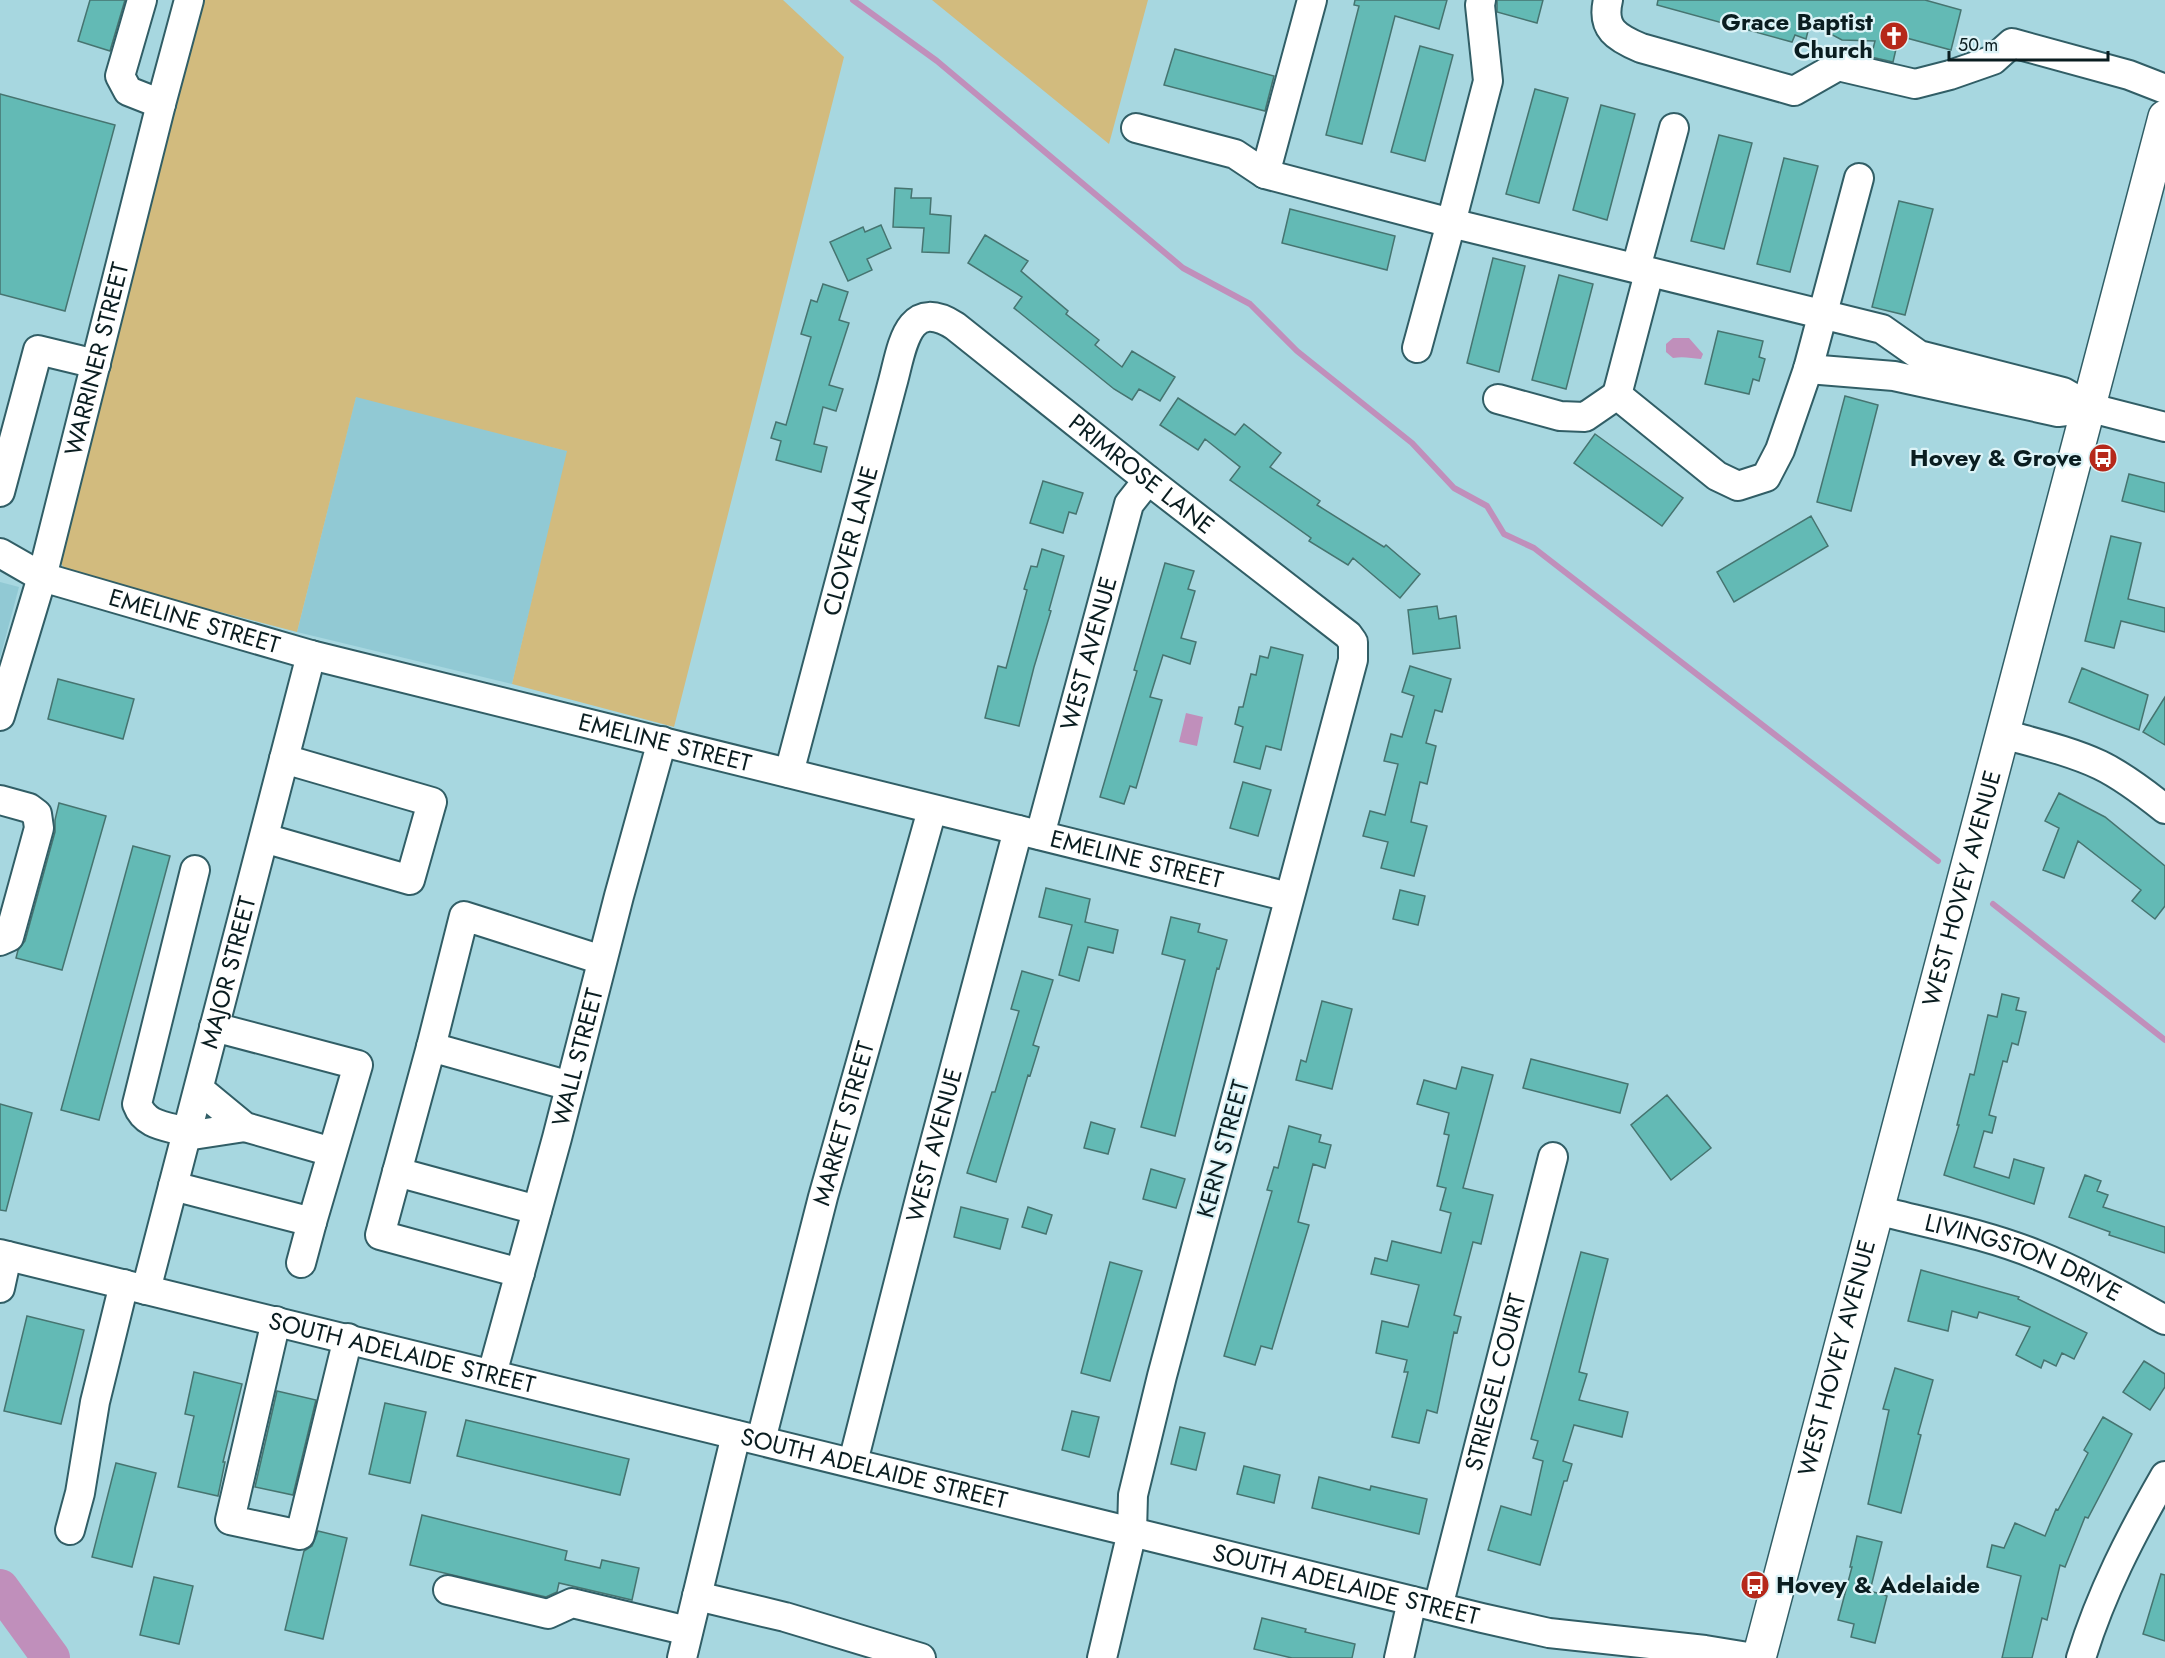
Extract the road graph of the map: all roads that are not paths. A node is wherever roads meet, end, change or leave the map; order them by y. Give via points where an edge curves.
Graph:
1 (142, 0) edge
2 (189, 0) edge
3 (1312, 0) edge
4 (1481, 0) edge
5 (1608, 0) edge
6 (2165, 89) edge
7 (161, 104) junction
8 (2165, 117) edge
9 (1136, 128) dead end
10 (1674, 128) dead end
11 (1265, 174) junction
12 (1859, 178) dead end
13 (1452, 223) junction
14 (1643, 270) junction
15 (1822, 314) junction
16 (925, 317) joint
17 (1417, 348) dead end
18 (96, 364) junction
19 (1808, 369) junction
20 (1937, 372) junction
21 (1617, 395) junction
22 (1498, 399) dead end
23 (2091, 408) junction
24 (2165, 427) edge
25 (1148, 480) junction
26 (0, 492) edge
27 (0, 553) edge
28 (42, 577) junction
29 (1353, 642) joint
30 (311, 655) junction
31 (0, 716) edge
32 (2003, 734) junction
33 (662, 741) junction
34 (284, 759) junction
35 (789, 773) junction
36 (0, 800) edge
37 (2165, 809) edge
38 (932, 810) junction
39 (1029, 832) junction
40 (264, 838) junction
41 (195, 870) dead end
42 (1289, 897) junction
43 (0, 941) edge
44 (602, 960) junction
45 (214, 1027) junction
46 (431, 1047) junction
47 (570, 1086) junction
48 (199, 1089) junction
49 (245, 1126) junction
50 (187, 1134) junction
51 (332, 1152) junction
52 (1553, 1157) dead end
53 (397, 1172) junction
54 (173, 1186) junction
55 (537, 1210) junction
56 (1877, 1210) junction
57 (312, 1222) junction
58 (4, 1255) edge
59 (302, 1263) dead end
60 (520, 1273) junction
61 (135, 1287) junction
62 (0, 1288) edge
63 (2165, 1320) edge
64 (276, 1321) junction
65 (348, 1338) junction
66 (492, 1374) junction
67 (749, 1437) junction
68 (853, 1462) junction
69 (2165, 1476) edge
70 (70, 1530) dead end
71 (1132, 1532) junction
72 (448, 1590) dead end
73 (697, 1596) junction
74 (1425, 1604) junction
75 (688, 1630) junction
76 (682, 1658) edge
77 (921, 1658) edge
78 (1102, 1658) edge
79 (1399, 1658) edge
80 (1754, 1658) edge
81 (1760, 1658) edge
82 (2081, 1658) edge

1 - 7 street via 120,75 128,91
2 - 7 street, WARRINER STREET
3 - 11 street
4 - 13 street via 1488,81
5 - 6 street via 1607,23 1619,39 1794,91 1838,66 1915,84 1993,60 2012,43 2129,75
7 - 18 street, WARRINER STREET
8 - 23 main road, WEST HOVEY AVENUE
9 - 11 street via 1235,154
10 - 14 street
11 - 13 street
12 - 15 street
13 - 14 street
13 - 17 street
14 - 15 street
14 - 21 street
15 - 19 street
15 - 20 street via 1882,329
16 - 25 street, PRIMROSE LANE via 935,316 955,326
16 - 35 street, CLOVER LANE via 915,321 908,331
18 - 26 street via 38,350
18 - 28 street, WARRINER STREET
19 - 20 street via 1894,376
19 - 21 street via 1780,450 1766,477 1738,486 1717,476
20 - 23 street via 2058,412
21 - 22 street via 1584,417 1560,416
23 - 24 street
23 - 32 main road, WEST HOVEY AVENUE
25 - 29 street, PRIMROSE LANE
25 - 39 street, WEST AVENUE via 1129,504
27 - 28 street, EMELINE STREET
28 - 30 street, EMELINE STREET
28 - 31 street, WARRINER STREET
29 - 42 street, KERN STREET via 1353,660
30 - 33 street, EMELINE STREET
30 - 34 street, MAJOR STREET
32 - 37 street via 2100,765
32 - 56 main road, WEST HOVEY AVENUE
33 - 35 street, EMELINE STREET
33 - 44 street, WALL STREET
34 - 40 street, MAJOR STREET
34 - 40 street via 432,802 410,880
35 - 38 street, EMELINE STREET
36 - 43 street via 29,808 37,814 39,828 9,937
38 - 39 street, EMELINE STREET
38 - 67 street, MARKET STREET via 823,1197
39 - 42 street, EMELINE STREET
39 - 68 street, WEST AVENUE via 923,1187
40 - 45 street, MAJOR STREET
41 - 50 street via 136,1104 140,1114 151,1122
42 - 71 street, KERN STREET via 1162,1376 1133,1495
44 - 46 street via 464,916
44 - 47 street, WALL STREET
45 - 48 street, MAJOR STREET
45 - 51 street via 358,1065
46 - 47 street
46 - 53 street
47 - 55 street, WALL STREET
48 - 49 street
48 - 50 street, MAJOR STREET
49 - 50 street
49 - 51 street
50 - 54 street, MAJOR STREET
51 - 57 street
52 - 74 street, STRIEGEL COURT
53 - 55 street
53 - 60 street via 380,1234
54 - 57 street
54 - 61 street, MAJOR STREET
55 - 60 street, WALL STREET
56 - 63 street, LIVINGSTON DRIVE via 2037,1254
56 - 81 main road, WEST HOVEY AVENUE
57 - 59 street
58 - 61 street, SOUTH ADELAIDE STREET
58 - 62 street
60 - 66 street, WALL STREET
61 - 64 street, SOUTH ADELAIDE STREET
61 - 70 street, MAJOR STREET via 95,1402
64 - 65 street, SOUTH ADELAIDE STREET
64 - 65 street via 230,1520 300,1535
65 - 66 street, SOUTH ADELAIDE STREET
66 - 67 street, SOUTH ADELAIDE STREET
67 - 68 street, SOUTH ADELAIDE STREET
67 - 73 street, MARKET STREET
68 - 71 street, SOUTH ADELAIDE STREET
69 - 82 street via 2130,1538 2094,1616
71 - 74 street, SOUTH ADELAIDE STREET
71 - 78 street, KERN STREET
72 - 75 street via 548,1614 572,1603
73 - 75 street, MARKET STREET
73 - 77 street via 785,1617
74 - 79 street, STRIEGEL COURT
74 - 80 street, SOUTH ADELAIDE STREET via 1549,1633
75 - 76 street, MARKET STREET

